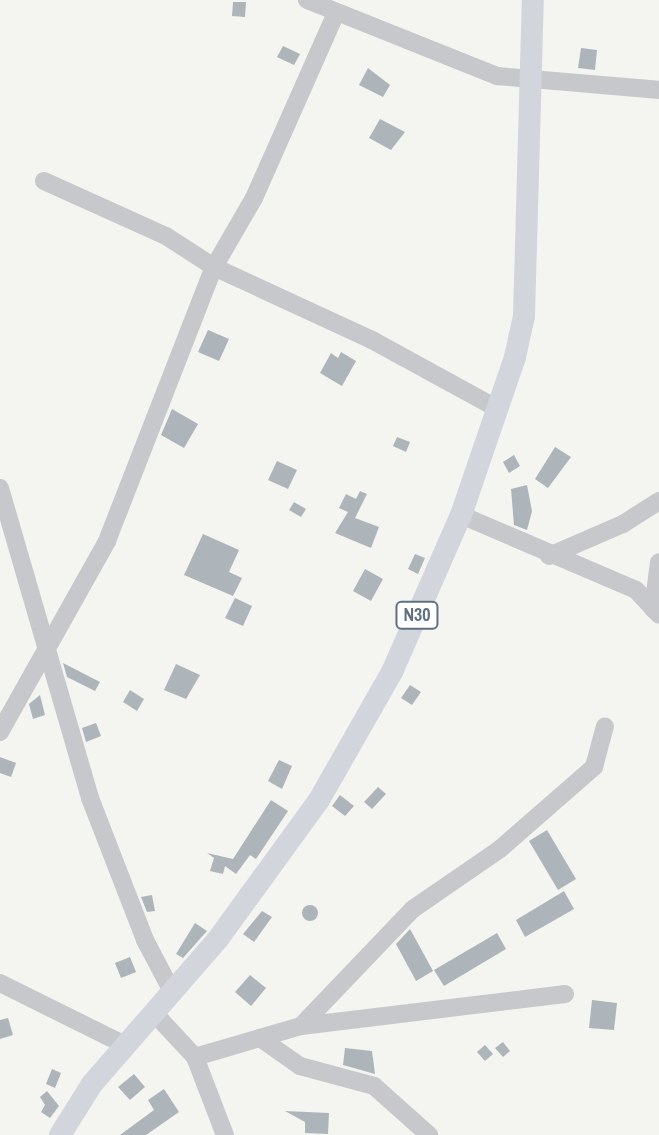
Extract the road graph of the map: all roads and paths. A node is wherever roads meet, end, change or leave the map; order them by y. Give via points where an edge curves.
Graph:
1 (307, 0) edge
2 (533, 0) edge
3 (335, 15) junction
4 (528, 80) junction
5 (659, 90) edge
6 (44, 181) dead end
7 (214, 267) junction
8 (498, 409) junction
9 (0, 488) edge
10 (659, 501) edge
11 (461, 515) junction
12 (5, 524) edge
13 (549, 556) junction
14 (659, 562) edge
15 (656, 612) edge
16 (45, 646) junction
17 (605, 726) dead end
18 (0, 732) edge
19 (0, 983) edge
20 (173, 993) junction
21 (565, 994) dead end
22 (155, 1014) junction
23 (301, 1026) junction
24 (260, 1038) junction
25 (125, 1045) junction
26 (195, 1057) junction
27 (60, 1135) edge
28 (225, 1135) edge
29 (429, 1135) edge

1 - 3 street
2 - 4 main road, N30
3 - 4 street via 497,76
3 - 7 street via 254,198
4 - 5 street via 589,80
4 - 8 main road, N30 via 524,316
6 - 7 street via 166,236
7 - 8 street via 372,340
7 - 16 street via 107,541
8 - 11 main road, N30
9 - 12 street
10 - 13 street via 623,524
11 - 13 street
11 - 20 main road, N30 via 360,733 319,800
12 - 16 street
13 - 15 street via 584,564 623,583
14 - 15 street
16 - 18 street
16 - 20 street via 90,798 145,940
17 - 23 street via 594,767 500,849 413,909
19 - 25 street
20 - 22 main road, N30
21 - 23 street
22 - 25 main road, N30
22 - 26 street
23 - 24 street
24 - 26 street
24 - 29 street via 300,1066 374,1086
25 - 27 main road, N30
26 - 28 street

